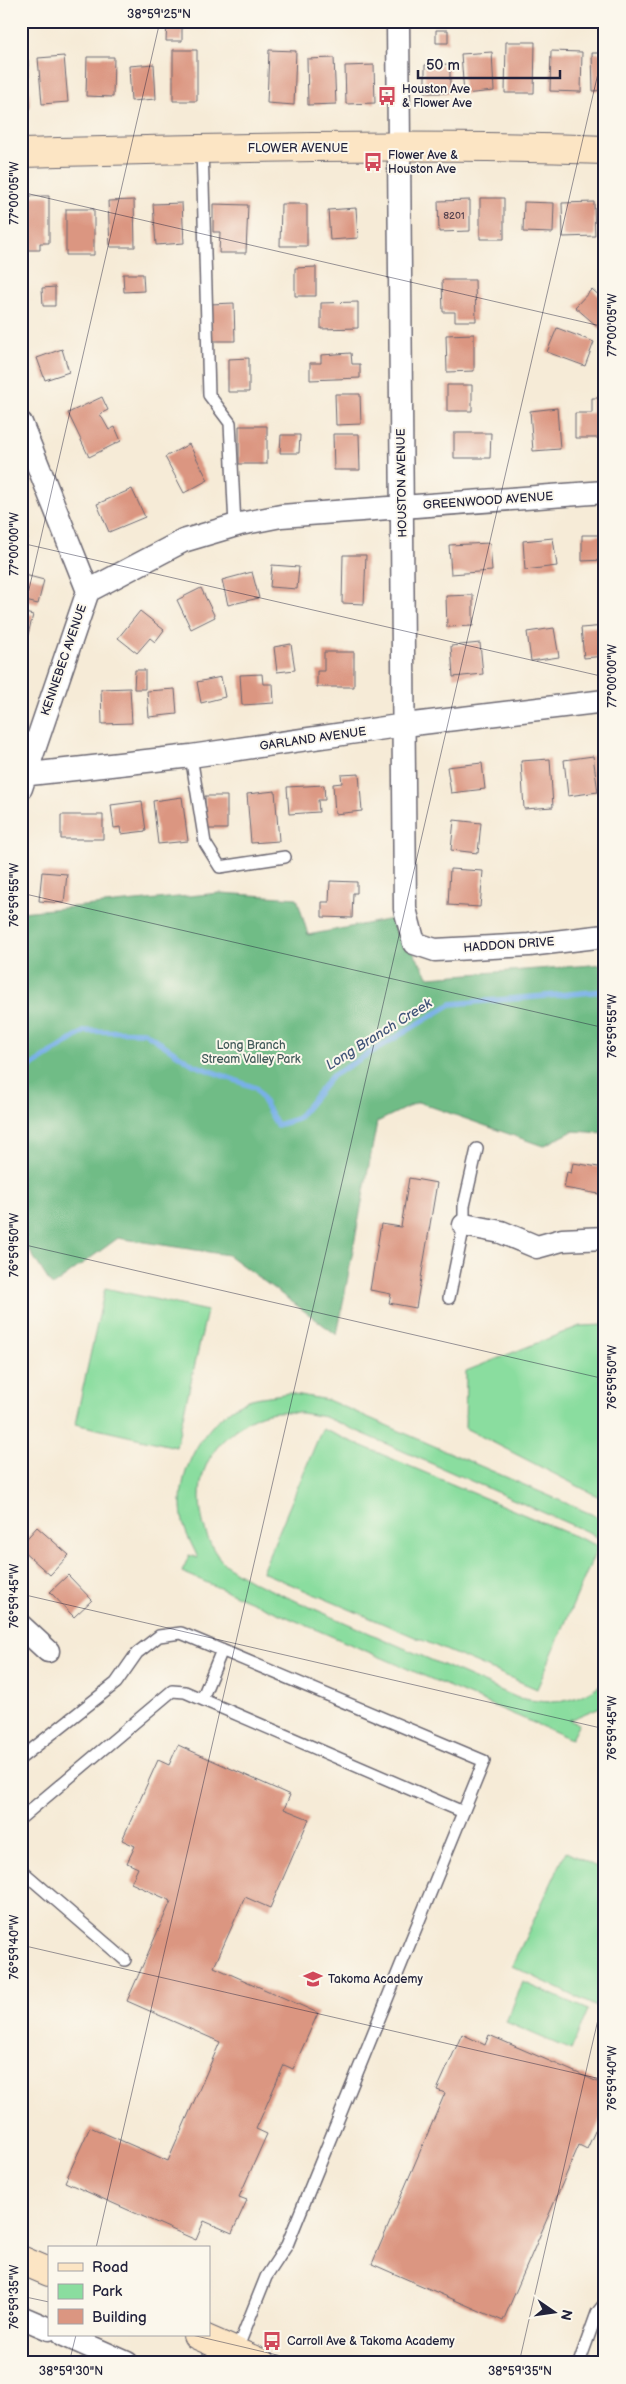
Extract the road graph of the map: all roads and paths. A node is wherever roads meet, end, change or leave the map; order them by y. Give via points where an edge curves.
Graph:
1 (398, 21) edge
2 (202, 148) junction
3 (398, 148) junction
4 (605, 150) edge
5 (21, 153) edge
6 (21, 423) edge
7 (605, 492) edge
8 (402, 507) junction
9 (235, 526) junction
10 (88, 591) junction
11 (605, 701) edge
12 (405, 726) junction
13 (191, 756) junction
14 (22, 777) edge
15 (285, 857) dead end
16 (605, 936) edge
17 (414, 943) joint
18 (477, 1150) dead end
19 (464, 1225) junction
20 (605, 1238) edge
21 (449, 1298) dead end
22 (21, 1626) edge
23 (222, 1650) junction
24 (48, 1651) dead end
25 (202, 1699) junction
26 (21, 1758) edge
27 (464, 1812) junction
28 (21, 1818) edge
29 (21, 1870) edge
30 (125, 1960) dead end
31 (21, 2260) edge
32 (48, 2272) edge
33 (605, 2303) edge
34 (21, 2317) edge
35 (48, 2329) edge
36 (66, 2336) edge
37 (199, 2336) edge
38 (236, 2352) junction
39 (127, 2363) edge
40 (261, 2363) edge
41 (579, 2363) edge

1 - 3 street, HOUSTON AVENUE
2 - 3 street, FLOWER AVENUE
2 - 5 street, FLOWER AVENUE
2 - 9 lane via 209,395 230,423
3 - 4 street, FLOWER AVENUE
3 - 8 street, HOUSTON AVENUE
6 - 10 street, KENNEBEC AVENUE
7 - 8 street, GREENWOOD AVENUE
8 - 9 street, GREENWOOD AVENUE via 281,516
8 - 12 street, HOUSTON AVENUE
9 - 10 street, GREENWOOD AVENUE via 183,542
10 - 14 street, KENNEBEC AVENUE
11 - 12 street, GARLAND AVENUE
12 - 13 street, GARLAND AVENUE
12 - 17 street, HOUSTON AVENUE via 405,909
13 - 14 street, GARLAND AVENUE
13 - 15 lane via 205,843 220,867
16 - 17 street, HADDON DRIVE via 529,945 435,950
18 - 19 lane via 464,1206
19 - 20 street via 500,1232 537,1248 562,1240
19 - 21 lane
22 - 24 street
23 - 25 lane
23 - 26 lane via 180,1633 159,1636 138,1653 116,1683
23 - 27 lane via 484,1761
25 - 27 lane
25 - 28 lane via 172,1691
27 - 38 lane via 287,2245 266,2277
29 - 30 lane
31 - 32 street
33 - 41 lane via 597,2313
34 - 35 street
36 - 39 street
37 - 38 street
38 - 40 street

